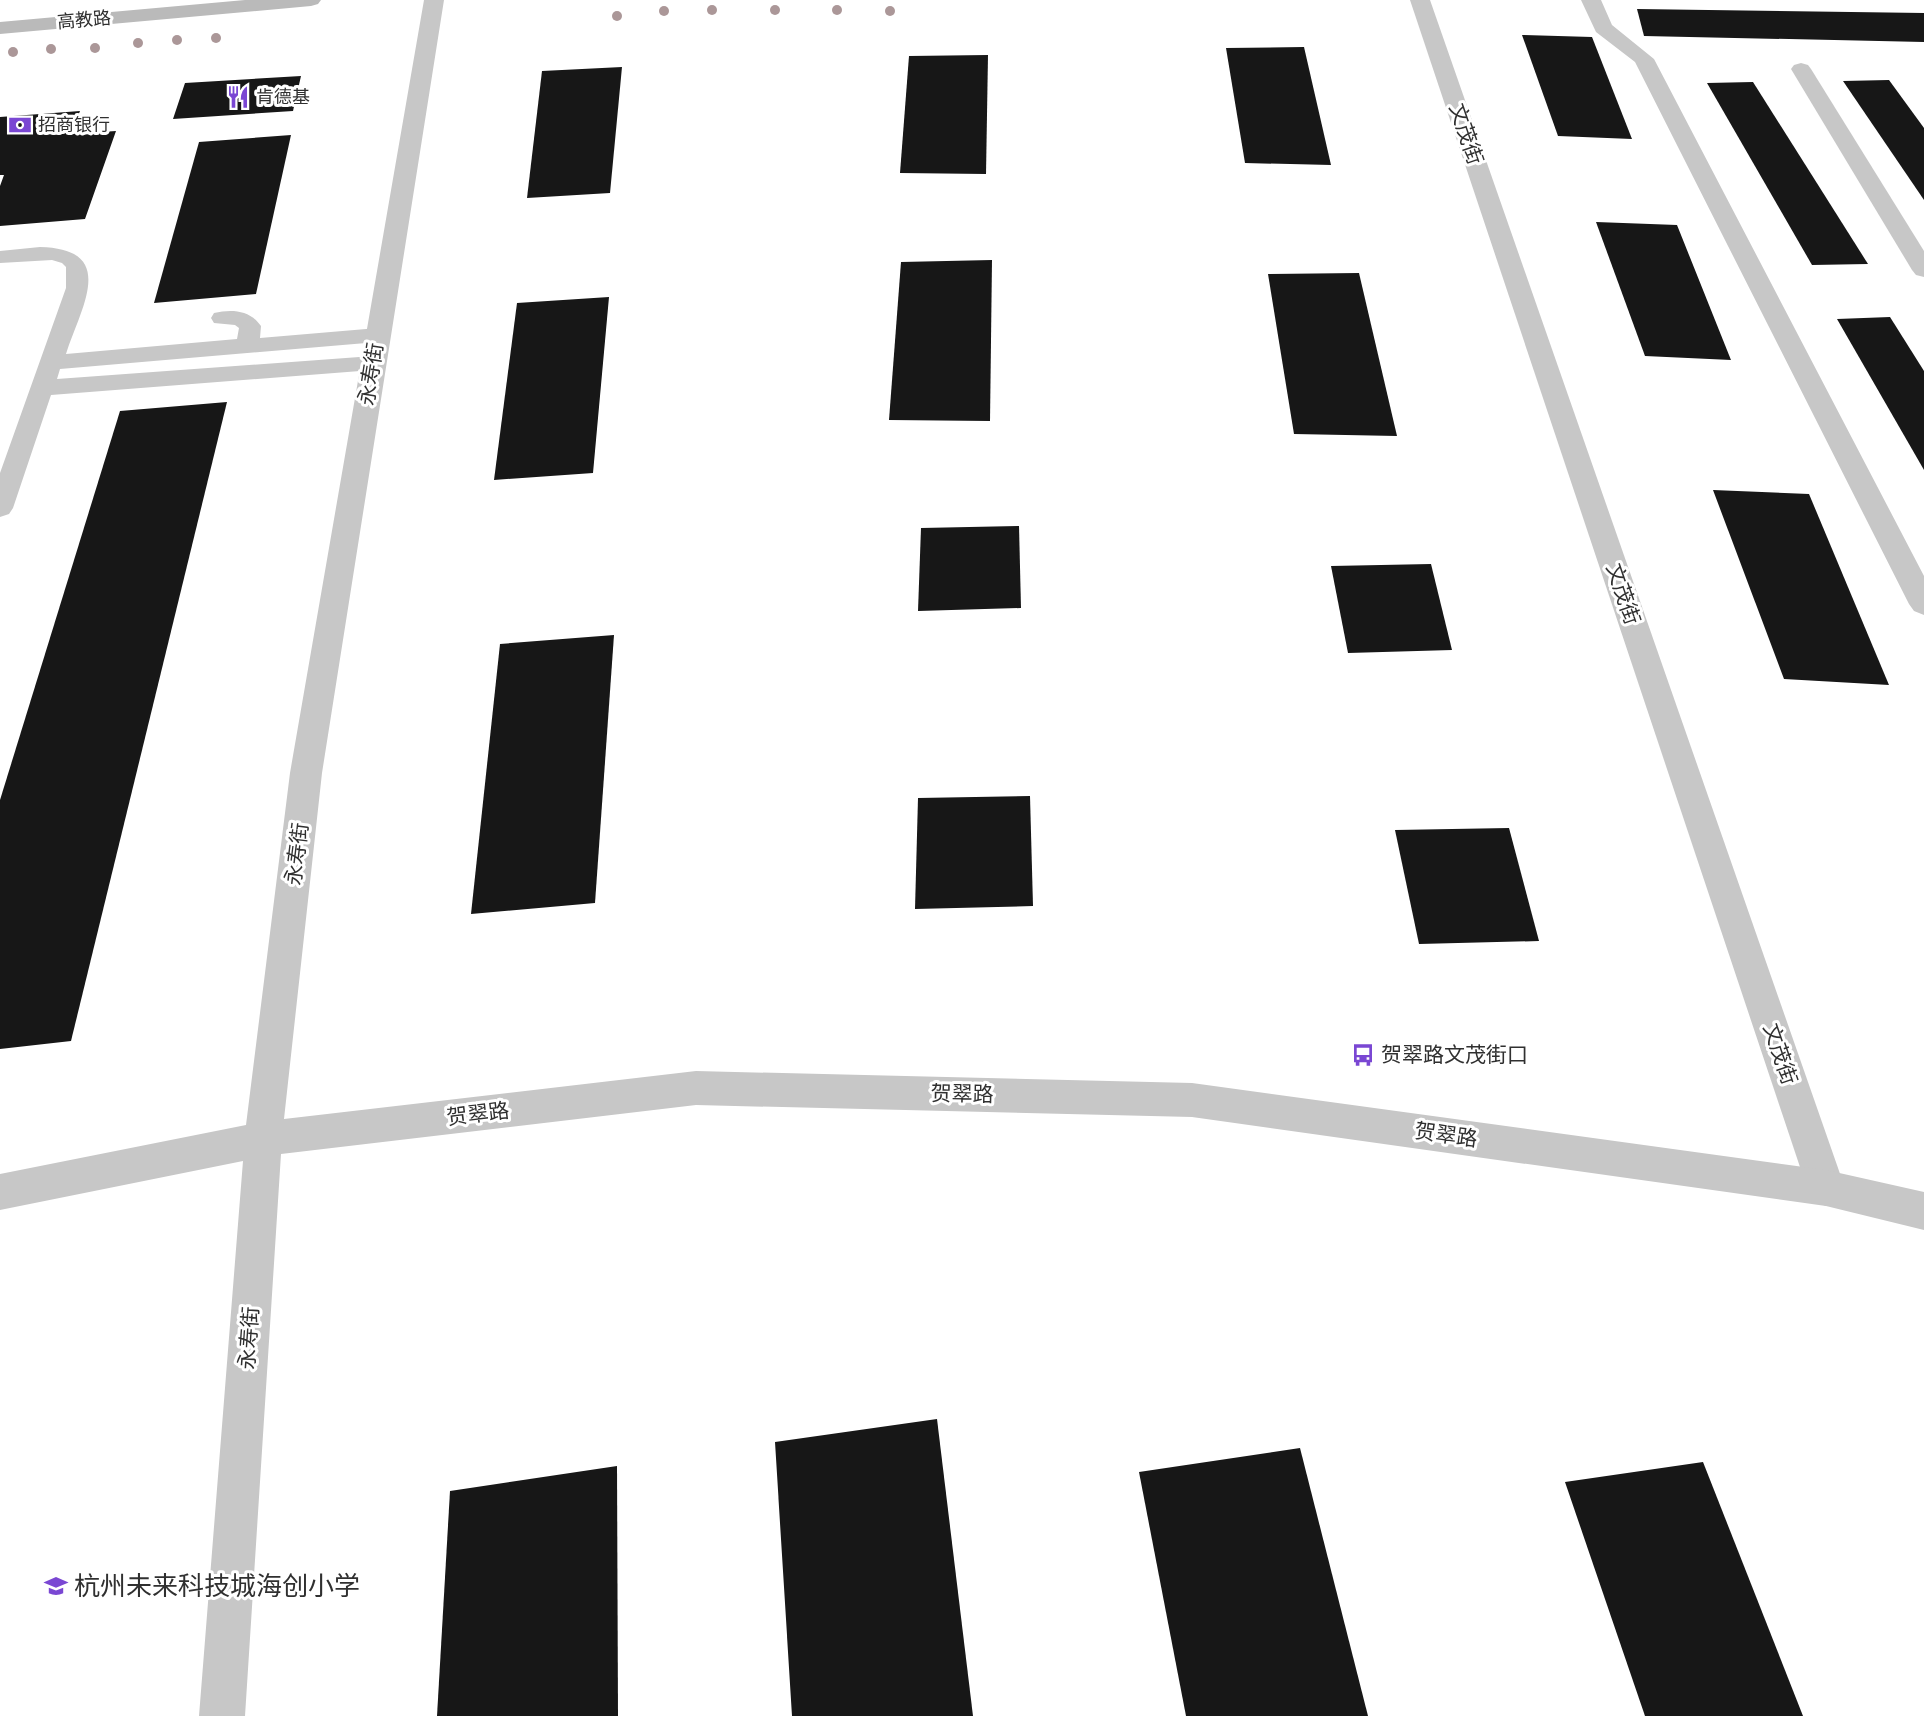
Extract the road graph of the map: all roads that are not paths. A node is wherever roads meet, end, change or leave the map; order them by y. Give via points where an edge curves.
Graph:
1 (311, 0) edge
2 (434, 0) edge
3 (1420, 0) edge
4 (1592, 0) edge
5 (0, 28) edge
6 (1801, 69) dead end
7 (0, 257) edge
8 (1924, 270) edge
9 (222, 318) dead end
10 (378, 335) junction
11 (248, 345) junction
12 (51, 362) junction
13 (373, 363) junction
14 (42, 388) junction
15 (0, 508) edge
16 (1924, 604) edge
17 (263, 1139) junction
18 (1826, 1188) junction
19 (0, 1192) edge
20 (1924, 1211) edge
21 (222, 1716) edge

1 - 5 main road, 高教路
2 - 10 street, 永寿街
3 - 18 street, 文茂街
4 - 16 street via 1603,28 1644,59
6 - 8 street
7 - 12 lane via 51,254 69,258 76,265 76,288
9 - 11 lane via 240,318 250,326
10 - 11 lane
10 - 13 street, 永寿街
11 - 12 lane
12 - 14 lane
13 - 14 lane
13 - 17 street, 永寿街 via 306,773
14 - 15 lane
17 - 18 street, 贺翠路 via 696,1088 1192,1100
17 - 19 street, 贺翠路
17 - 21 street, 永寿街
18 - 20 street, 贺翠路

